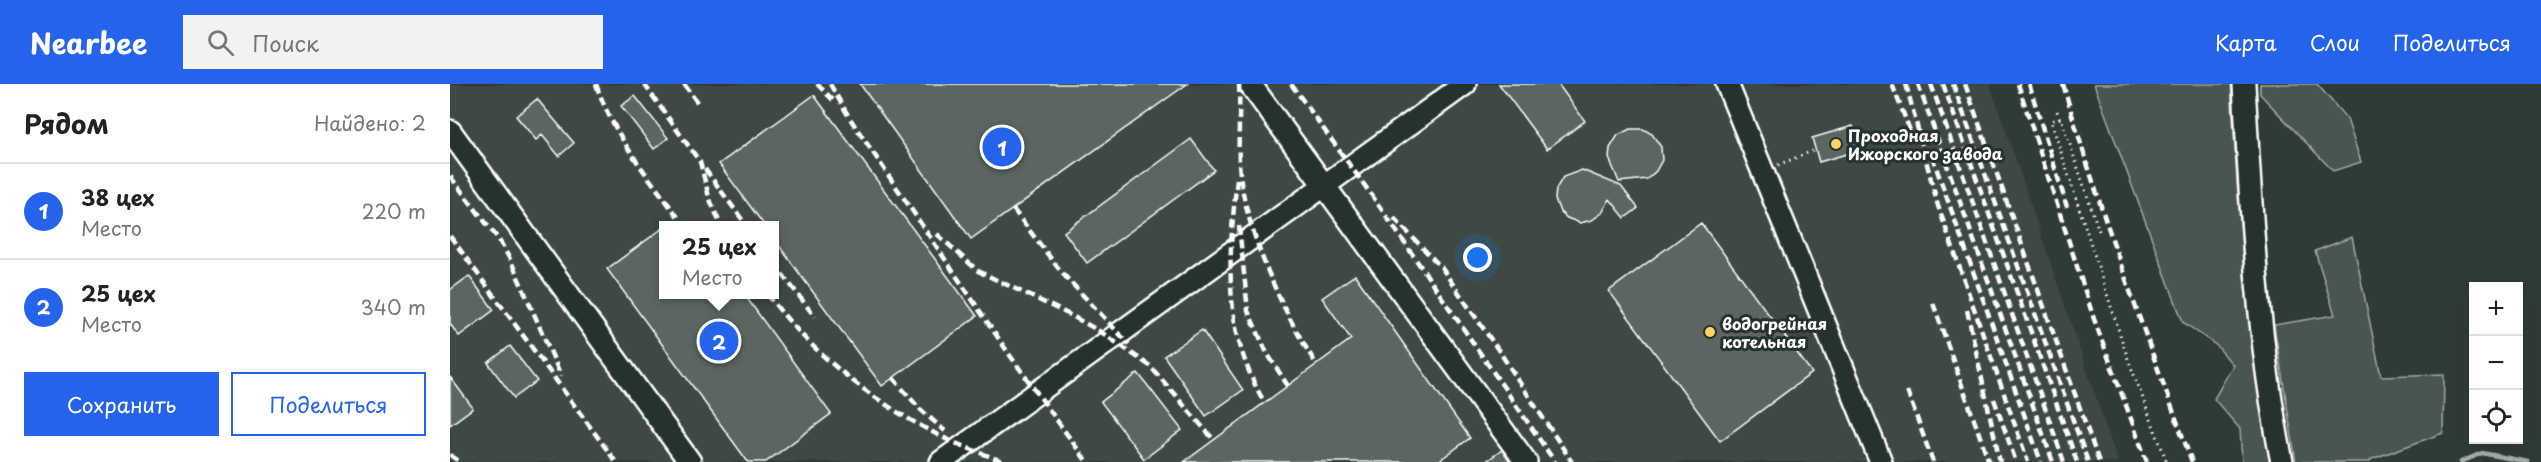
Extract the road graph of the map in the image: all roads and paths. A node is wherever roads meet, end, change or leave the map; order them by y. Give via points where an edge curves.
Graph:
1 (1250, 84) edge
2 (1465, 84) edge
3 (1727, 84) edge
4 (2244, 84) edge
5 (2057, 111) dead end
6 (2060, 119) junction
7 (450, 131) edge
8 (1815, 150) dead end
9 (1762, 171) junction
10 (1326, 187) junction
11 (2099, 231) dead end
12 (681, 458) edge
13 (941, 462) edge
14 (1526, 462) edge
15 (1881, 462) edge
16 (2167, 462) edge
17 (2282, 462) edge

1 - 10 lane
2 - 10 lane
3 - 9 lane
4 - 17 lane via 2253,243
5 - 6 path
6 - 11 path
6 - 16 path via 2050,121 2128,359
7 - 12 lane
8 - 9 path
9 - 15 lane
10 - 13 lane
10 - 14 lane

